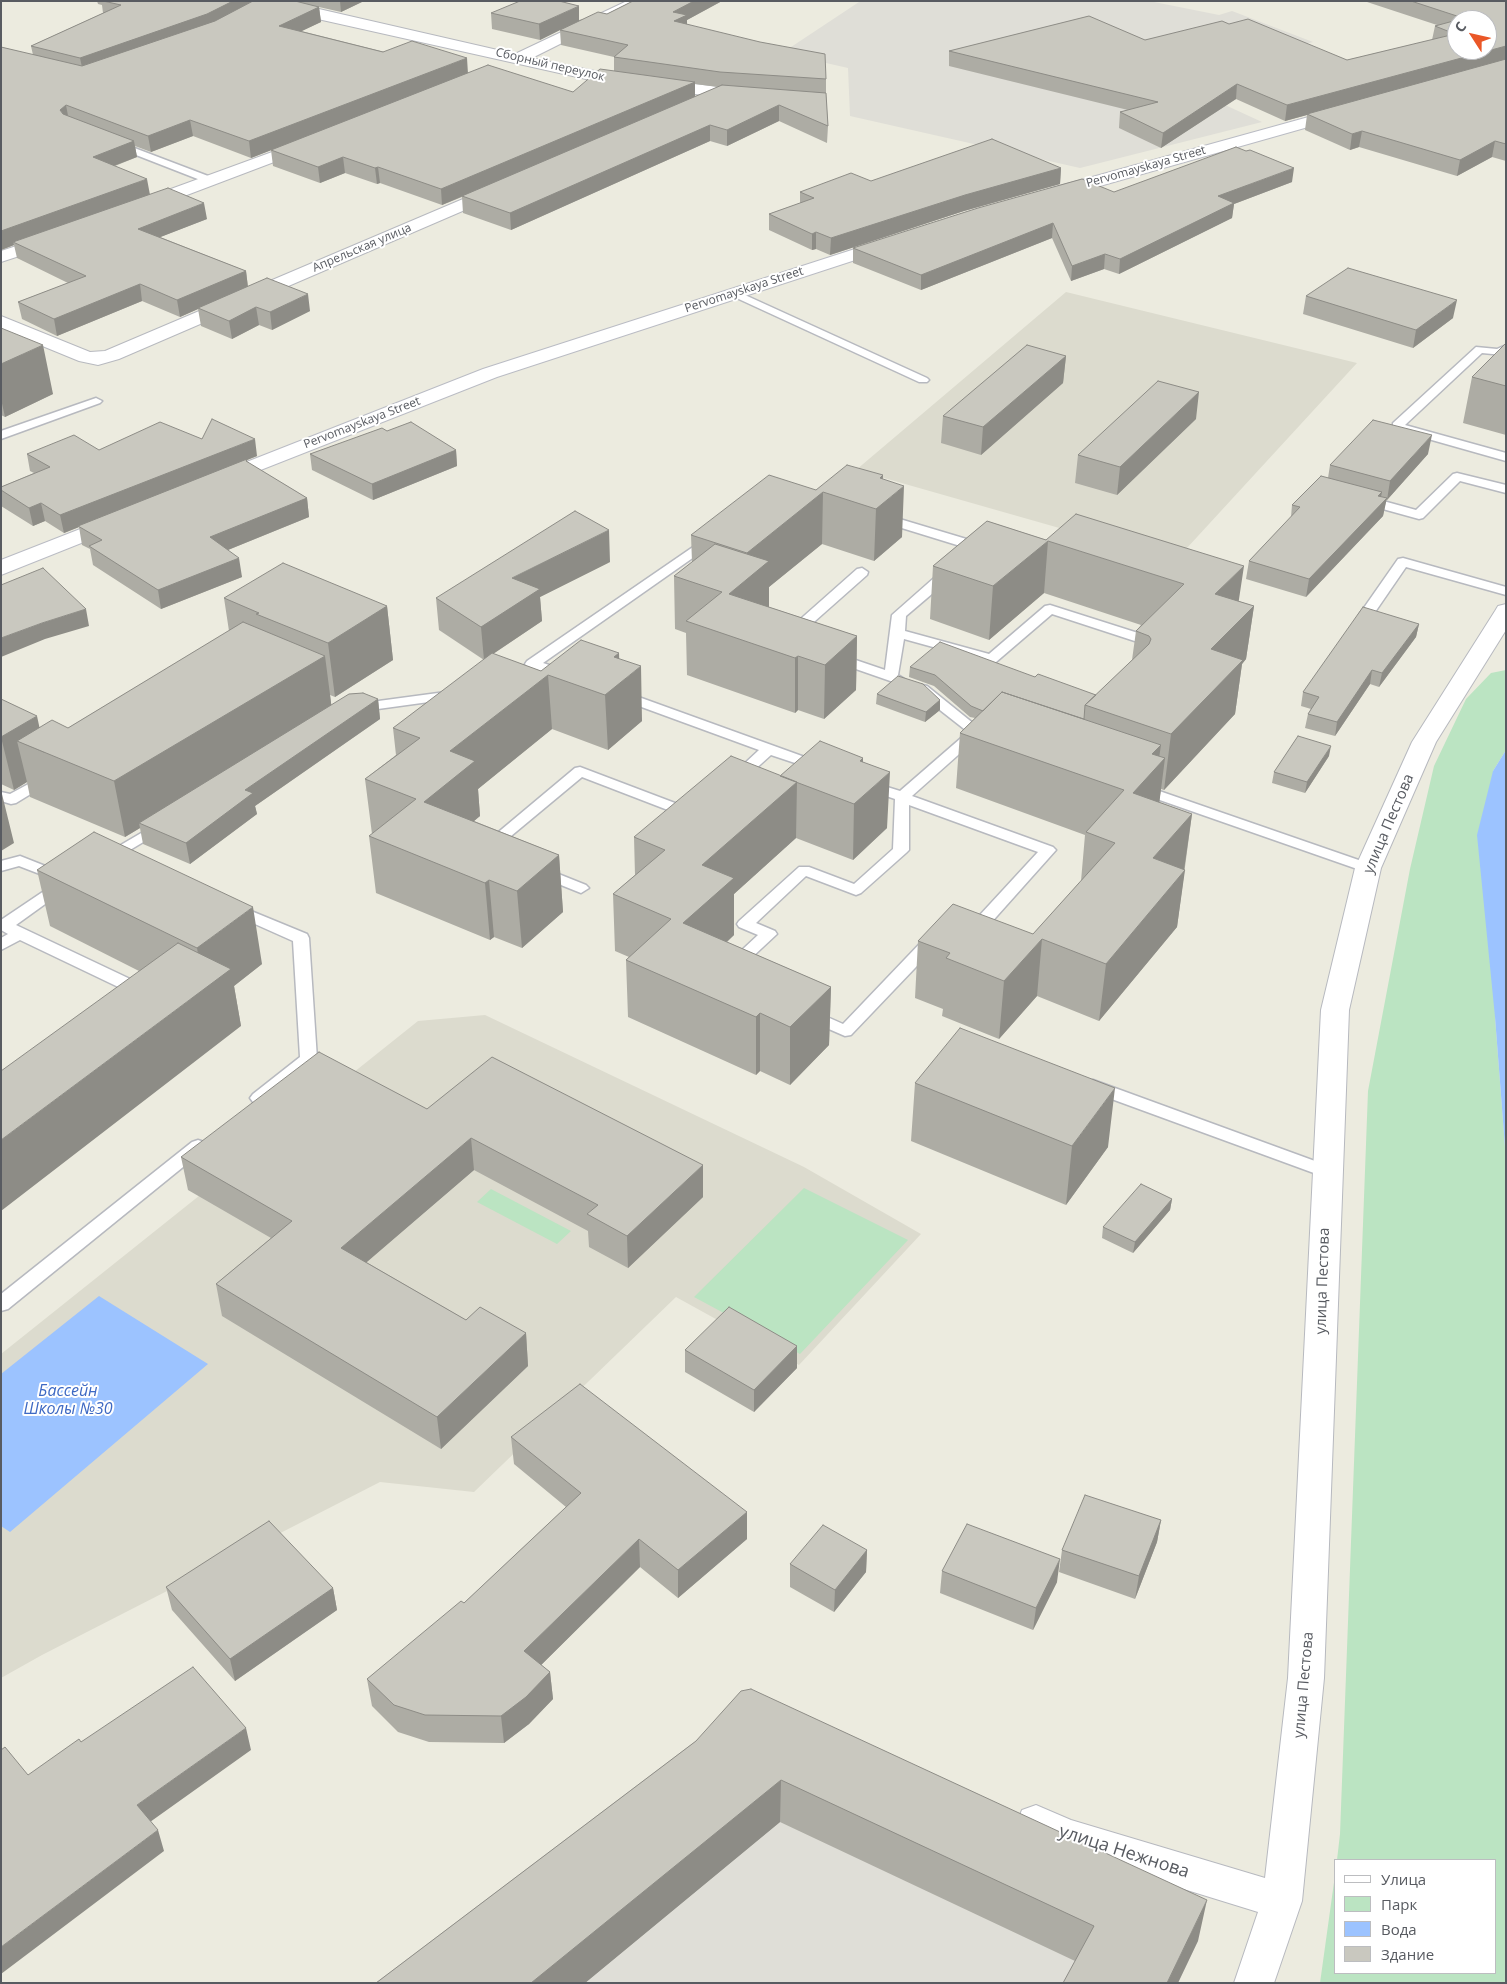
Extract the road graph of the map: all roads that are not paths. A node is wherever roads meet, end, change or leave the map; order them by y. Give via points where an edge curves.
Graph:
1 (639, 1) edge
2 (272, 3) edge
3 (522, 59) junction
4 (499, 70) edge
5 (720, 94) junction
6 (757, 96) edge
7 (693, 105) edge
8 (1362, 108) edge
9 (106, 140) edge
10 (320, 140) edge
11 (212, 181) junction
12 (511, 183) edge
13 (1036, 198) edge
14 (129, 211) edge
15 (65, 234) edge
16 (905, 238) edge
17 (1, 257) edge
18 (734, 293) junction
19 (1, 322) edge
20 (1506, 348) edge
21 (923, 380) dead end
22 (96, 402) dead end
23 (3, 433) edge
24 (1506, 457) edge
25 (198, 488) edge
26 (1506, 489) edge
27 (1357, 498) edge
28 (868, 513) edge
29 (134, 514) edge
30 (720, 533) edge
31 (1, 568) edge
32 (862, 572) dead end
33 (1506, 591) edge
34 (1506, 612) edge
35 (1366, 615) edge
36 (898, 633) junction
37 (803, 646) edge
38 (820, 652) edge
39 (1145, 656) edge
40 (532, 664) junction
41 (518, 672) edge
42 (891, 677) junction
43 (578, 679) edge
44 (605, 689) edge
45 (470, 693) edge
46 (342, 709) edge
47 (977, 732) junction
48 (995, 738) edge
49 (769, 749) junction
50 (61, 770) edge
51 (831, 771) edge
52 (858, 781) edge
53 (1123, 783) edge
54 (725, 789) edge
55 (1, 796) edge
56 (902, 798) junction
57 (703, 809) edge
58 (172, 819) edge
59 (110, 856) junction
60 (503, 857) edge
61 (128, 864) edge
62 (1, 866) edge
63 (94, 866) edge
64 (529, 867) edge
65 (1368, 868) junction
66 (581, 888) dead end
67 (219, 903) edge
68 (3, 925) edge
69 (18, 934) junction
70 (1, 945) edge
71 (141, 991) edge
72 (1073, 1078) edge
73 (247, 1108) edge
74 (208, 1138) edge
75 (1328, 1172) junction
76 (1, 1304) edge
77 (1002, 1807) edge
78 (1282, 1901) junction
79 (1254, 1983) edge

1 - 3 street
2 - 3 street, Сборный переулок
3 - 4 street
3 - 5 street, Сборный переулок via 604,78
5 - 6 street, Сборный переулок
5 - 7 street
8 - 13 street, Pervomayskaya Street
9 - 11 lane
10 - 11 street
11 - 14 street
12 - 19 street, Апрельская улица via 98,359
15 - 17 street
16 - 18 street, Pervomayskaya Street
18 - 21 lane
18 - 25 street, Pervomayskaya Street via 490,374
20 - 24 lane via 1499,353 1480,349 1397,426
22 - 23 lane
26 - 27 lane via 1457,476 1419,515
28 - 36 lane via 978,547 899,615
29 - 31 street
30 - 40 lane
32 - 37 lane via 785,640
33 - 35 lane via 1403,562
34 - 65 street, улица Пестова via 1424,742
36 - 39 lane via 991,659 1050,608 1158,644
36 - 42 lane
38 - 42 lane
40 - 41 lane
40 - 43 lane
42 - 47 lane via 928,690
44 - 49 lane
45 - 46 lane
47 - 48 lane
47 - 56 lane
49 - 51 lane
49 - 54 lane
50 - 55 lane via 12,800
52 - 56 lane
53 - 65 lane
56 - 56 lane via 1048,850 958,950 934,940 845,1031 722,976 768,934 744,924 804,870 856,890 901,850
57 - 60 lane via 696,816 580,772 486,850
58 - 59 lane
59 - 61 lane
59 - 63 lane
62 - 68 lane via 20,861 74,878
64 - 66 lane
65 - 75 street, улица Пестова via 1335,1010
67 - 73 lane via 301,938 309,1059
68 - 69 lane
69 - 70 lane
69 - 71 lane
72 - 75 lane
74 - 76 lane
75 - 78 street, улица Пестова via 1306,1678
77 - 78 street, улица Нежнова via 1064,1835
78 - 79 street, улица Пестова

